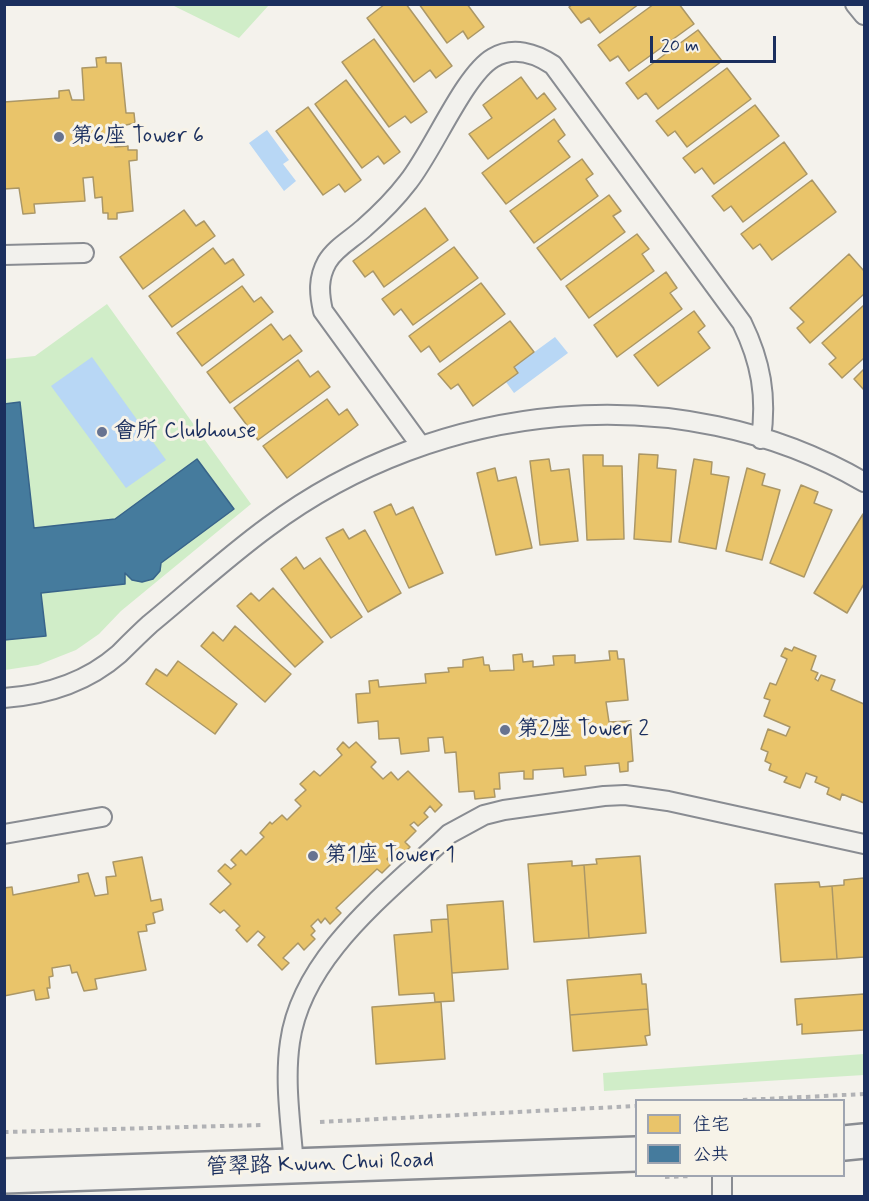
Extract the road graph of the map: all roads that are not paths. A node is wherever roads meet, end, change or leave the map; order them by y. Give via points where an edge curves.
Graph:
1 (855, 4) edge
2 (864, 15) edge
3 (84, 253) dead end
4 (4, 255) edge
5 (761, 439) junction
6 (421, 446) junction
7 (864, 482) edge
8 (4, 698) edge
9 (102, 817) dead end
10 (4, 834) edge
11 (864, 844) edge
12 (864, 1141) edge
13 (845, 1143) edge
14 (635, 1154) edge
15 (294, 1166) junction
16 (4, 1176) edge
17 (722, 1177) edge
18 (722, 1197) edge

1 - 2 lane
3 - 4 lane
5 - 6 lane via 717,426 650,416 582,414 515,421
5 - 6 lane via 765,391 742,323 553,65 539,56 509,52 496,56 474,74 408,183 386,208 339,248 321,277 319,294 323,310
5 - 7 lane via 803,453
6 - 8 lane via 325,489 268,526 90,675 45,692
9 - 10 lane
11 - 15 lane via 625,795 504,810 465,823 334,946 305,990 290,1041 288,1068
12 - 13 street
14 - 15 street, 管翠路 Kwun Chui Road
15 - 16 street, 管翠路 Kwun Chui Road
17 - 18 lane

